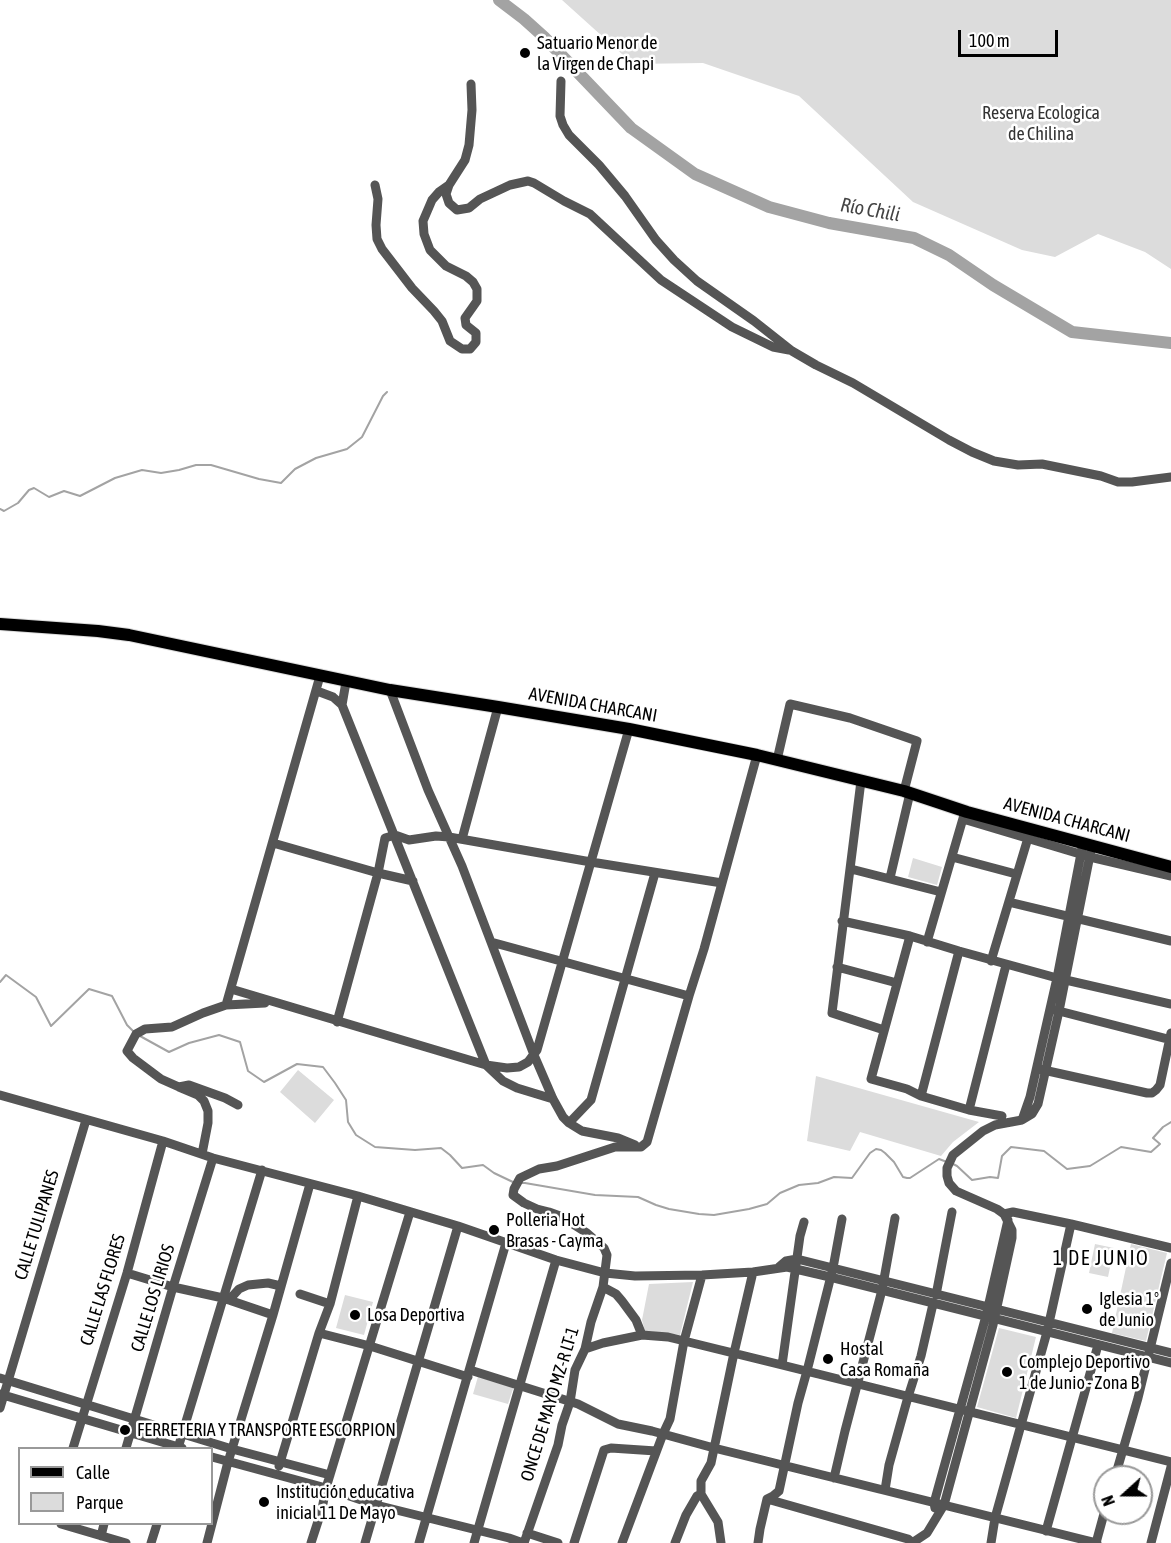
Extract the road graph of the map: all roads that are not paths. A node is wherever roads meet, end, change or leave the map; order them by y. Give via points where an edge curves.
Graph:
1 (561, 81) dead end
2 (471, 84) dead end
3 (375, 185) dead end
4 (449, 185) junction
5 (792, 351) junction
6 (1171, 477) edge
7 (0, 624) edge
8 (320, 676) junction
9 (346, 682) junction
10 (390, 690) junction
11 (316, 692) junction
12 (342, 705) junction
13 (498, 707) junction
14 (629, 729) junction
15 (757, 755) junction
16 (777, 760) junction
17 (861, 781) junction
18 (907, 792) junction
19 (964, 815) junction
20 (395, 835) junction
21 (449, 837) junction
22 (1028, 838) junction
23 (462, 839) junction
24 (273, 843) junction
25 (1087, 850) junction
26 (952, 857) junction
27 (591, 862) junction
28 (1171, 867) edge
29 (850, 869) junction
30 (378, 873) junction
31 (655, 873) junction
32 (1016, 874) junction
33 (1171, 876) edge
34 (890, 878) junction
35 (413, 881) junction
36 (722, 883) junction
37 (941, 892) junction
38 (1009, 902) junction
39 (1073, 917) junction
40 (842, 921) junction
41 (910, 936) junction
42 (1171, 941) edge
43 (491, 942) junction
44 (927, 942) junction
45 (959, 951) junction
46 (562, 961) junction
47 (991, 961) junction
48 (1006, 965) junction
49 (837, 967) junction
50 (626, 978) junction
51 (1061, 979) junction
52 (897, 983) junction
53 (231, 989) junction
54 (689, 996) junction
55 (271, 1002) junction
56 (1171, 1004) edge
57 (226, 1005) junction
58 (1055, 1010) junction
59 (337, 1022) junction
60 (884, 1030) junction
61 (1171, 1037) edge
62 (534, 1055) junction
63 (486, 1065) junction
64 (1040, 1070) junction
65 (179, 1087) junction
66 (0, 1095) edge
67 (921, 1096) junction
68 (553, 1099) junction
69 (238, 1105) dead end
70 (969, 1110) junction
71 (1002, 1116) dead end
72 (86, 1120) junction
73 (569, 1124) junction
74 (163, 1141) junction
75 (641, 1147) junction
76 (202, 1154) junction
77 (213, 1158) junction
78 (262, 1170) junction
79 (310, 1184) junction
80 (358, 1196) junction
81 (410, 1212) junction
82 (952, 1212) dead end
83 (1006, 1217) junction
84 (895, 1218) dead end
85 (842, 1219) dead end
86 (804, 1222) dead end
87 (1071, 1224) junction
88 (458, 1226) junction
89 (506, 1243) junction
90 (1171, 1248) edge
91 (556, 1260) junction
92 (1171, 1263) edge
93 (797, 1264) junction
94 (753, 1272) junction
95 (127, 1273) junction
96 (831, 1273) junction
97 (605, 1274) junction
98 (702, 1275) junction
99 (281, 1286) junction
100 (883, 1286) junction
101 (172, 1287) junction
102 (603, 1287) junction
103 (300, 1294) dead end
104 (226, 1299) junction
105 (934, 1299) junction
106 (330, 1304) junction
107 (991, 1313) junction
108 (273, 1315) junction
109 (1048, 1328) junction
110 (319, 1333) junction
111 (642, 1335) junction
112 (684, 1341) junction
113 (1098, 1345) junction
114 (370, 1346) junction
115 (585, 1349) junction
116 (734, 1353) junction
117 (1149, 1353) junction
118 (1171, 1353) edge
119 (419, 1360) junction
120 (1171, 1363) edge
121 (783, 1365) junction
122 (807, 1371) junction
123 (469, 1373) junction
124 (4, 1380) edge
125 (858, 1385) junction
126 (519, 1386) junction
127 (2, 1395) edge
128 (908, 1397) junction
129 (570, 1402) junction
130 (86, 1404) junction
131 (0, 1408) edge
132 (965, 1411) junction
133 (81, 1418) junction
134 (135, 1419) junction
135 (1022, 1425) junction
136 (130, 1432) junction
137 (182, 1433) junction
138 (663, 1434) junction
139 (1072, 1437) junction
140 (74, 1447) edge
141 (126, 1447) edge
142 (177, 1447) edge
143 (180, 1447) edge
144 (714, 1448) junction
145 (232, 1449) junction
146 (1122, 1450) junction
147 (656, 1451) junction
148 (213, 1457) edge
149 (280, 1461) junction
150 (228, 1462) junction
151 (1171, 1462) edge
152 (1118, 1465) edge
153 (785, 1466) junction
154 (1171, 1467) edge
155 (276, 1474) junction
156 (330, 1475) junction
157 (834, 1478) junction
158 (326, 1488) junction
159 (885, 1490) junction
160 (701, 1494) junction
161 (767, 1499) junction
162 (939, 1504) junction
163 (376, 1505) junction
164 (425, 1518) junction
165 (995, 1518) junction
166 (213, 1520) edge
167 (63, 1525) edge
168 (104, 1525) edge
169 (157, 1525) edge
170 (212, 1525) edge
171 (1101, 1525) edge
172 (477, 1531) junction
173 (1046, 1531) junction
174 (527, 1533) junction
175 (101, 1536) junction
176 (126, 1543) edge
177 (151, 1543) edge
178 (207, 1543) edge
179 (311, 1543) edge
180 (365, 1543) edge
181 (419, 1543) edge
182 (474, 1543) edge
183 (523, 1543) edge
184 (558, 1543) edge
185 (574, 1543) edge
186 (622, 1543) edge
187 (675, 1543) edge
188 (721, 1543) edge
189 (758, 1543) edge
190 (913, 1543) edge
191 (991, 1543) edge
192 (1096, 1543) edge
193 (1150, 1543) edge

1 - 5 street via 563,125 626,196 656,240 697,281
2 - 4 street via 469,145 465,160
3 - 4 street via 375,225 382,249 442,321 450,341 470,349 476,342 476,333 466,325 465,318 477,301 477,289 430,250 424,234 423,221 432,200
4 - 5 street via 446,194 457,210 469,208 510,185 534,183 590,214 661,280 732,327 773,347
5 - 6 street via 949,440 994,461 1042,464 1118,482
7 - 8 main road, AVENIDA CHARCANI via 129,635
8 - 9 main road, AVENIDA CHARCANI
8 - 11 street
9 - 10 main road, AVENIDA CHARCANI
9 - 12 street
10 - 13 main road, AVENIDA CHARCANI
10 - 21 street
11 - 12 street via 333,697
11 - 24 street
12 - 20 street
13 - 14 main road, AVENIDA CHARCANI
13 - 23 street
14 - 15 main road, AVENIDA CHARCANI
14 - 27 street
15 - 16 main road, AVENIDA CHARCANI
15 - 36 street
16 - 17 main road, AVENIDA CHARCANI
16 - 18 street via 790,704 850,718 917,741
17 - 18 main road, AVENIDA CHARCANI
17 - 29 street
18 - 19 main road, AVENIDA CHARCANI
18 - 34 street
19 - 22 street
19 - 25 main road, AVENIDA CHARCANI
19 - 26 street
20 - 21 street via 409,840
20 - 30 street via 386,838
20 - 35 street
21 - 23 street
21 - 43 street
22 - 25 street
22 - 32 street
23 - 27 street
24 - 30 street
24 - 53 street
25 - 28 main road, AVENIDA CHARCANI
25 - 33 street
25 - 39 street
26 - 32 street
26 - 37 street
27 - 31 street
27 - 46 street
29 - 34 street
29 - 40 street
30 - 35 street
30 - 59 street
31 - 36 street
31 - 50 street
32 - 38 street
34 - 37 street
35 - 63 street
36 - 54 street
37 - 44 street
38 - 39 street
38 - 47 street
39 - 42 street
39 - 51 street
40 - 41 street
40 - 49 street
41 - 44 street
41 - 52 street
43 - 46 street
43 - 62 street
44 - 45 street
45 - 47 street
45 - 67 street
46 - 50 street
46 - 62 street
47 - 48 street
48 - 51 street
48 - 70 street
49 - 52 street
49 - 60 street via 832,1013
50 - 54 street
50 - 73 street via 591,1100
51 - 56 street
51 - 58 street
52 - 60 street
53 - 55 street
53 - 57 street
54 - 75 street via 647,1142
55 - 57 street
55 - 59 street
57 - 65 street via 172,1027 145,1029 136,1035 127,1051 133,1059 160,1079
58 - 61 street
58 - 64 street
59 - 63 street
60 - 67 street via 871,1079
61 - 64 street via 1160,1085 1152,1093
62 - 63 street via 519,1067
62 - 68 street
63 - 68 street via 503,1082
64 - 83 street via 1022,1120 995,1125 963,1146 948,1164 949,1183 956,1191
65 - 69 street via 189,1085
65 - 76 street via 198,1095 208,1111
66 - 72 street
67 - 70 street
68 - 73 street
70 - 71 street
72 - 74 street
72 - 124 street, CALLE TULIPANES
73 - 75 street
74 - 76 street
74 - 95 street, CALLE LAS FLORES
75 - 97 street, ONCE DE MAYO MZ-R LT-1 via 615,1148 539,1168 520,1178 514,1189 513,1195 524,1203 571,1222 604,1248
76 - 77 street
77 - 78 street
77 - 101 street, CALLE LOS LIRIOS
78 - 79 street
78 - 104 street
79 - 80 street
79 - 99 street
80 - 81 street
80 - 106 street
81 - 88 street
81 - 114 street
82 - 105 street
83 - 87 street via 1013,1212
83 - 107 street via 1012,1238
84 - 100 street
85 - 96 street
86 - 93 street
87 - 90 street
87 - 109 street
88 - 89 street
88 - 119 street
89 - 91 street
89 - 123 street
91 - 97 street
91 - 126 street
92 - 117 street
93 - 94 street via 786,1261 777,1268
93 - 96 street
93 - 121 street
94 - 98 street
94 - 116 street
95 - 101 street
95 - 130 street, CALLE LAS FLORES
96 - 100 street
96 - 122 street
97 - 98 street
97 - 102 street, ONCE DE MAYO MZ-R LT-1
98 - 112 street
99 - 104 street via 248,1285
99 - 108 street
100 - 105 street
100 - 125 street
101 - 104 street
101 - 134 street, CALLE LOS LIRIOS
102 - 111 street via 622,1301
102 - 115 street, ONCE DE MAYO MZ-R LT-1
103 - 106 street
104 - 108 street
104 - 137 street
105 - 107 street
105 - 128 street
106 - 110 street
107 - 109 street
107 - 132 street
108 - 145 street
109 - 113 street
109 - 117 street
109 - 135 street
110 - 114 street
110 - 149 street
111 - 112 street
111 - 115 street
112 - 116 street
112 - 138 street via 670,1419
113 - 117 street
113 - 139 street
114 - 119 street
114 - 156 street
115 - 129 street, ONCE DE MAYO MZ-R LT-1 via 575,1370
116 - 121 street
116 - 144 street
117 - 118 street
117 - 120 street
117 - 146 street
119 - 123 street
119 - 163 street
121 - 122 street
122 - 125 street
122 - 153 street
123 - 126 street
123 - 164 street
124 - 127 street, CALLE TULIPANES
124 - 130 street
125 - 128 street
125 - 157 street
126 - 129 street
126 - 172 street
127 - 131 street, CALLE TULIPANES
127 - 133 street
128 - 132 street
128 - 159 street
129 - 138 street via 611,1422
129 - 174 street, ONCE DE MAYO MZ-R LT-1
130 - 133 street, CALLE LAS FLORES
130 - 134 street
132 - 135 street
132 - 162 street
133 - 136 street
133 - 140 street, CALLE LAS FLORES
134 - 136 street, CALLE LOS LIRIOS
134 - 137 street
135 - 139 street
135 - 165 street
136 - 141 street, CALLE LOS LIRIOS
136 - 142 street
137 - 143 street
137 - 145 street
138 - 144 street
138 - 147 street
139 - 146 street
139 - 173 street
144 - 153 street
144 - 160 street
145 - 149 street
145 - 150 street
146 - 151 street
146 - 152 street
147 - 185 street via 604,1450
147 - 186 street
148 - 150 street
149 - 155 street
149 - 156 street
150 - 155 street
150 - 166 street
153 - 157 street
153 - 161 street via 779,1491
154 - 193 street
155 - 158 street
156 - 158 street
157 - 159 street
158 - 163 street
158 - 179 street
159 - 162 street
160 - 187 street via 686,1515
160 - 188 street via 718,1522
161 - 189 street
161 - 190 street
162 - 165 street
162 - 190 street via 927,1533
163 - 164 street
163 - 180 street
164 - 172 street
164 - 181 street
165 - 173 street
165 - 191 street
167 - 175 street
168 - 175 street
169 - 177 street
170 - 178 street
171 - 192 street
172 - 182 street
172 - 183 street
173 - 192 street
174 - 183 street, ONCE DE MAYO MZ-R LT-1
174 - 184 street
175 - 176 street

